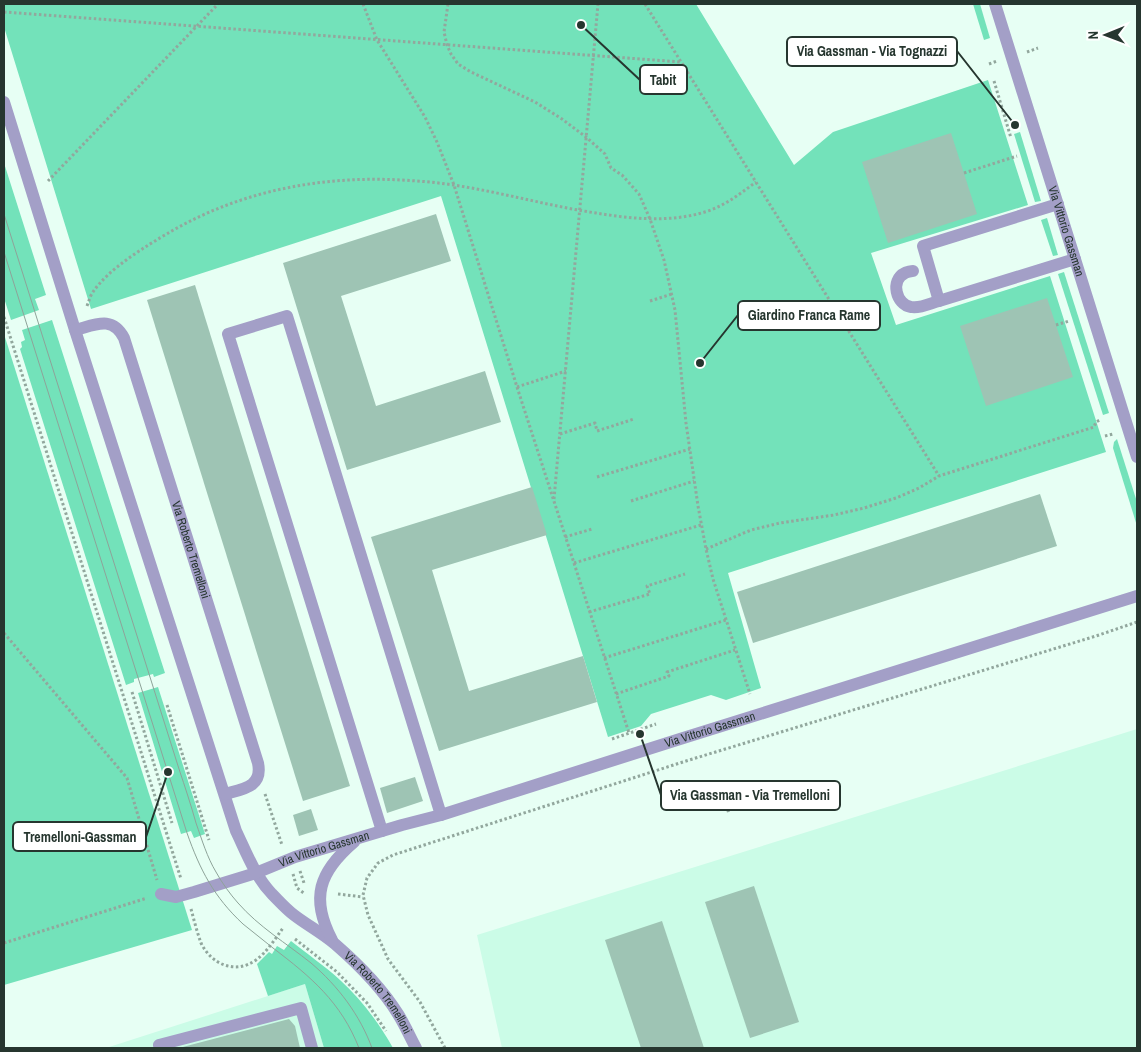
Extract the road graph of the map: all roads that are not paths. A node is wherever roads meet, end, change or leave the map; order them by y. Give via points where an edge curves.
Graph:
1 (995, 4) edge
2 (4, 102) edge
3 (1058, 204) junction
4 (1075, 260) junction
5 (913, 271) dead end
6 (939, 301) junction
7 (75, 330) junction
8 (1137, 457) edge
9 (1137, 596) edge
10 (225, 794) junction
11 (441, 815) junction
12 (382, 831) junction
13 (359, 838) junction
14 (256, 873) junction
15 (161, 894) road end
16 (333, 942) junction
17 (160, 1048) edge
18 (312, 1048) edge
19 (416, 1048) edge

1 - 3 street, Via Vittorio Gassman
2 - 7 street, Via Roberto Tremelloni
3 - 4 street, Via Vittorio Gassman
3 - 6 street via 923,246
4 - 6 street
4 - 8 street, Via Vittorio Gassman
5 - 6 street via 903,274 897,284 896,291 902,302 912,308
7 - 10 street, Via Roberto Tremelloni
7 - 10 street, Via Roberto Tremelloni via 109,323 118,328 124,338 259,768 257,780 249,787
9 - 11 street, Via Vittorio Gassman
10 - 14 street, Via Roberto Tremelloni via 236,831
11 - 12 street, Via Vittorio Gassman
11 - 12 street via 287,316 228,334
12 - 13 street, Via Vittorio Gassman
13 - 14 street, Via Vittorio Gassman
13 - 16 street, Via Roberto Tremelloni via 337,858 321,887 321,912
14 - 15 street, Via Vittorio Gassman via 176,897
14 - 16 street, Via Roberto Tremelloni via 293,915
16 - 19 street, Via Roberto Tremelloni via 378,988 398,1014
17 - 18 street via 159,1045 301,1008

